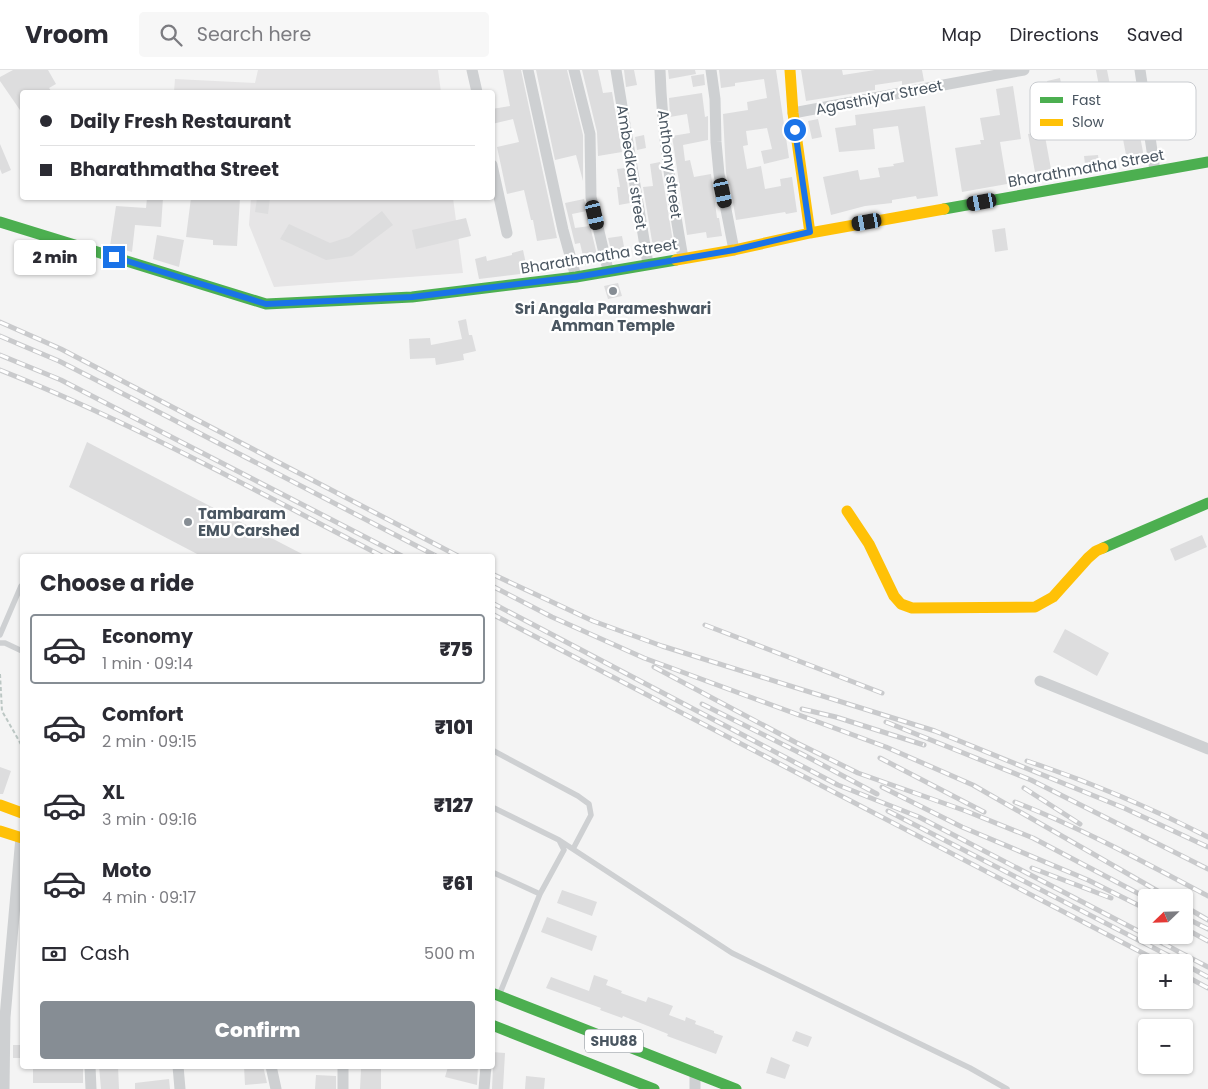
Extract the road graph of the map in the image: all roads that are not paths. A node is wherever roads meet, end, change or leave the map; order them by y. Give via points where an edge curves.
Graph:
1 (472, 70) edge
2 (528, 70) edge
3 (574, 70) edge
4 (616, 70) edge
5 (660, 70) edge
6 (711, 70) edge
7 (790, 70) edge
8 (1024, 70) edge
9 (995, 72) edge
10 (477, 90) edge
11 (793, 113) junction
12 (1150, 140) edge
13 (1208, 162) edge
14 (1155, 171) junction
15 (495, 179) edge
16 (0, 222) edge
17 (810, 232) junction
18 (507, 233) dead end
19 (734, 250) junction
20 (683, 258) junction
21 (648, 264) junction
22 (608, 270) junction
23 (576, 277) junction
24 (1208, 504) edge
25 (847, 511) dead end
26 (20, 588) edge
27 (0, 635) edge
28 (0, 643) edge
29 (20, 650) edge
30 (1040, 681) dead end
31 (1208, 749) edge
32 (495, 752) edge
33 (0, 806) edge
34 (495, 808) edge
35 (20, 812) edge
36 (0, 831) edge
37 (20, 837) edge
38 (559, 840) junction
39 (573, 849) junction
40 (20, 859) edge
41 (495, 873) edge
42 (540, 894) junction
43 (496, 994) edge
44 (495, 1026) edge
45 (90, 1069) edge
46 (178, 1069) edge
47 (272, 1069) edge
48 (343, 1069) edge
49 (486, 1069) edge
50 (695, 1073) junction
51 (4, 1089) edge
52 (91, 1089) edge
53 (180, 1089) edge
54 (276, 1089) edge
55 (343, 1089) edge
56 (484, 1089) edge
57 (654, 1089) edge
58 (696, 1089) edge
59 (736, 1089) edge
60 (1007, 1089) edge

1 - 10 street
2 - 23 street
3 - 22 street via 590,134 590,197
4 - 21 street, Ambedkar street
5 - 20 street, Anthony street via 669,176
6 - 19 street via 719,174
7 - 11 street
8 - 9 street, Agasthiyar Street
9 - 11 street, Agasthiyar Street
11 - 17 street
12 - 14 street
13 - 14 street, Bharathmatha Street
14 - 17 street, Bharathmatha Street
15 - 18 street
16 - 23 street, Bharathmatha Street via 266,304 412,297
17 - 19 street, Bharathmatha Street
19 - 20 street, Bharathmatha Street
20 - 21 street, Bharathmatha Street
21 - 22 street, Bharathmatha Street
22 - 23 street, Bharathmatha Street
24 - 25 street via 1096,551 1054,598 1036,607 912,608 901,604
26 - 27 lane
28 - 29 lane
30 - 31 street
32 - 39 lane via 589,804 592,815
33 - 35 street
34 - 38 lane
36 - 37 street
38 - 39 lane
38 - 42 lane via 564,850
39 - 60 lane via 732,953
40 - 51 street via 5,1017
41 - 42 lane
42 - 43 lane
43 - 50 street, SHU88
44 - 57 street, SHU88
45 - 52 street
46 - 53 street
47 - 54 street
48 - 55 street
49 - 56 street
50 - 58 street
50 - 59 street, SHU88

